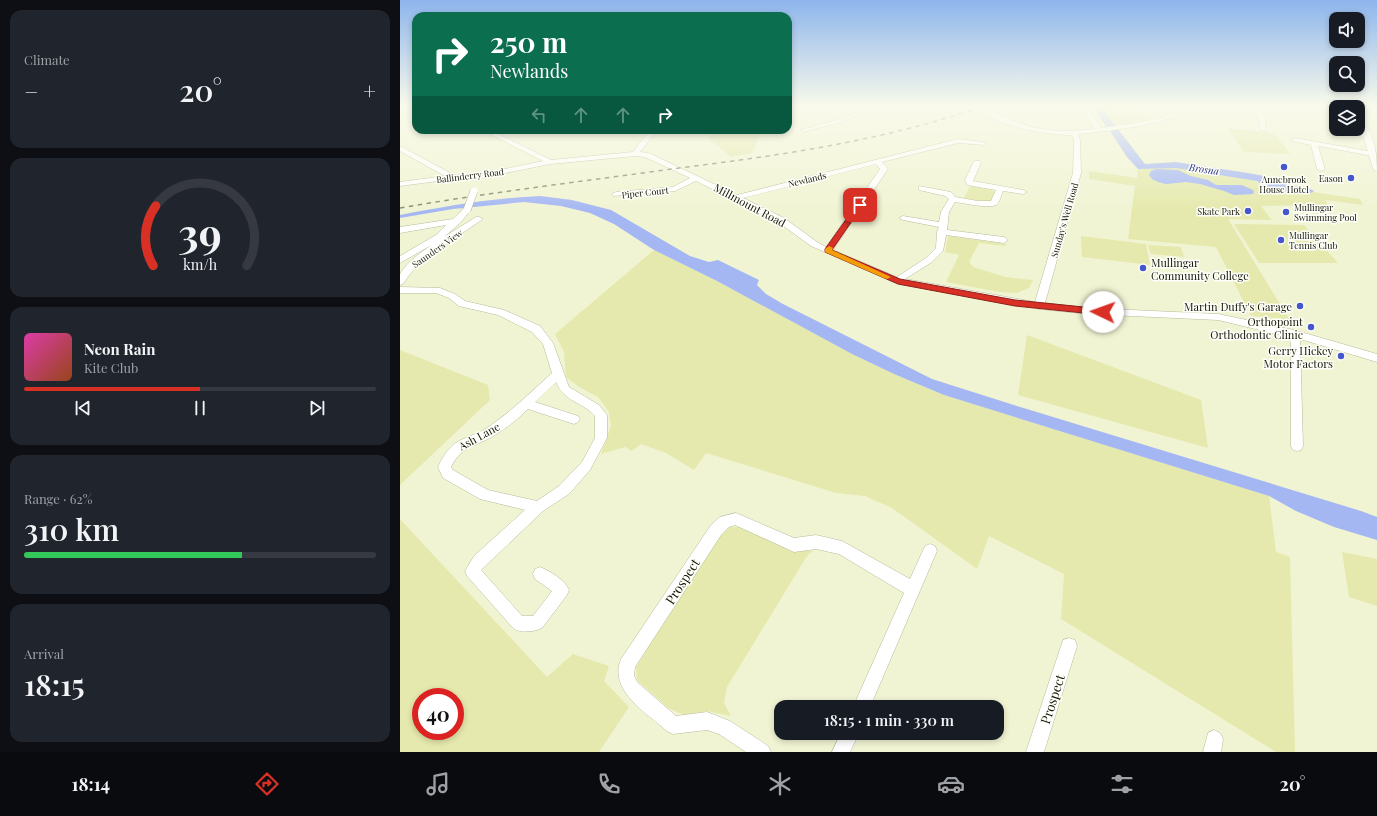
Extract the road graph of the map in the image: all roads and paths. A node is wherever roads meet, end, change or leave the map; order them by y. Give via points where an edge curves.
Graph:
1 (510, 142) edge
2 (644, 142) edge
3 (954, 142) edge
4 (967, 142) edge
5 (1078, 142) edge
6 (1308, 142) edge
7 (1369, 142) edge
8 (1314, 143) junction
9 (983, 144) dead end
10 (400, 148) edge
11 (635, 154) junction
12 (877, 161) junction
13 (1375, 161) edge
14 (550, 162) junction
15 (977, 163) dead end
16 (1321, 170) dead end
17 (481, 176) junction
18 (453, 177) junction
19 (696, 178) junction
20 (400, 184) edge
21 (922, 188) dead end
22 (1000, 188) junction
23 (1023, 192) dead end
24 (616, 194) dead end
25 (737, 197) junction
26 (953, 199) junction
27 (903, 218) dead end
28 (479, 219) dead end
29 (458, 220) junction
30 (942, 229) junction
31 (400, 230) edge
32 (1004, 240) dead end
33 (828, 251) junction
34 (400, 260) edge
35 (898, 281) junction
36 (400, 282) edge
37 (400, 290) edge
38 (1039, 306) junction
39 (1294, 334) junction
40 (1377, 358) edge
41 (558, 374) junction
42 (526, 404) junction
43 (574, 419) dead end
44 (1297, 446) dead end
45 (538, 507) junction
46 (930, 551) dead end
47 (540, 574) dead end
48 (913, 590) junction
49 (1069, 646) dead end
50 (864, 700) edge
51 (847, 740) edge
52 (762, 752) edge
53 (841, 752) edge
54 (1035, 752) edge

1 - 14 street
2 - 11 street
3 - 12 street, Newlands
4 - 9 street, Newlands
5 - 38 street, Sunday's Well Road via 1077,173
6 - 8 street
7 - 13 main road
8 - 13 street
8 - 16 street
10 - 18 street
11 - 14 street, Ballinderry Road
11 - 19 street, Millmount Road via 646,155
12 - 25 street, Newlands
12 - 33 street via 884,169
14 - 17 street, Ballinderry Road
15 - 22 street via 970,183
17 - 18 street, Ballinderry Road
17 - 29 street, bridge via 467,210
18 - 20 street, Ballinderry Road
19 - 24 street, Piper Court via 675,189
19 - 25 street, Millmount Road
21 - 26 street via 948,194
22 - 23 street
22 - 26 street via 993,204
25 - 33 street, Millmount Road via 782,220 814,244
26 - 30 street via 945,212
27 - 30 street
28 - 36 street, Saunders View via 415,261
29 - 31 street
29 - 34 street via 439,236
30 - 32 street
30 - 35 street via 940,248 929,260
33 - 35 street, Millmount Road
35 - 38 street, Millmount Road
37 - 41 street via 436,290 452,296 462,304 501,312 536,329 548,343
38 - 39 street, Millmount Road via 1218,317
39 - 40 street, Millmount Road
39 - 44 street
41 - 42 street
41 - 45 street via 565,390 595,408 601,415 601,438 586,466 564,490
42 - 43 street
42 - 45 street, Ash Lane via 493,430 460,444 448,456 444,467 448,474 485,495
45 - 47 street via 479,561 472,571 519,624 537,623 562,590
46 - 48 street
48 - 50 street
48 - 52 street, Prospect via 842,548 816,542 794,545 736,519 725,521 716,530 627,665 626,677 632,689 673,725 707,721 724,727
49 - 54 street, Prospect
51 - 53 street

